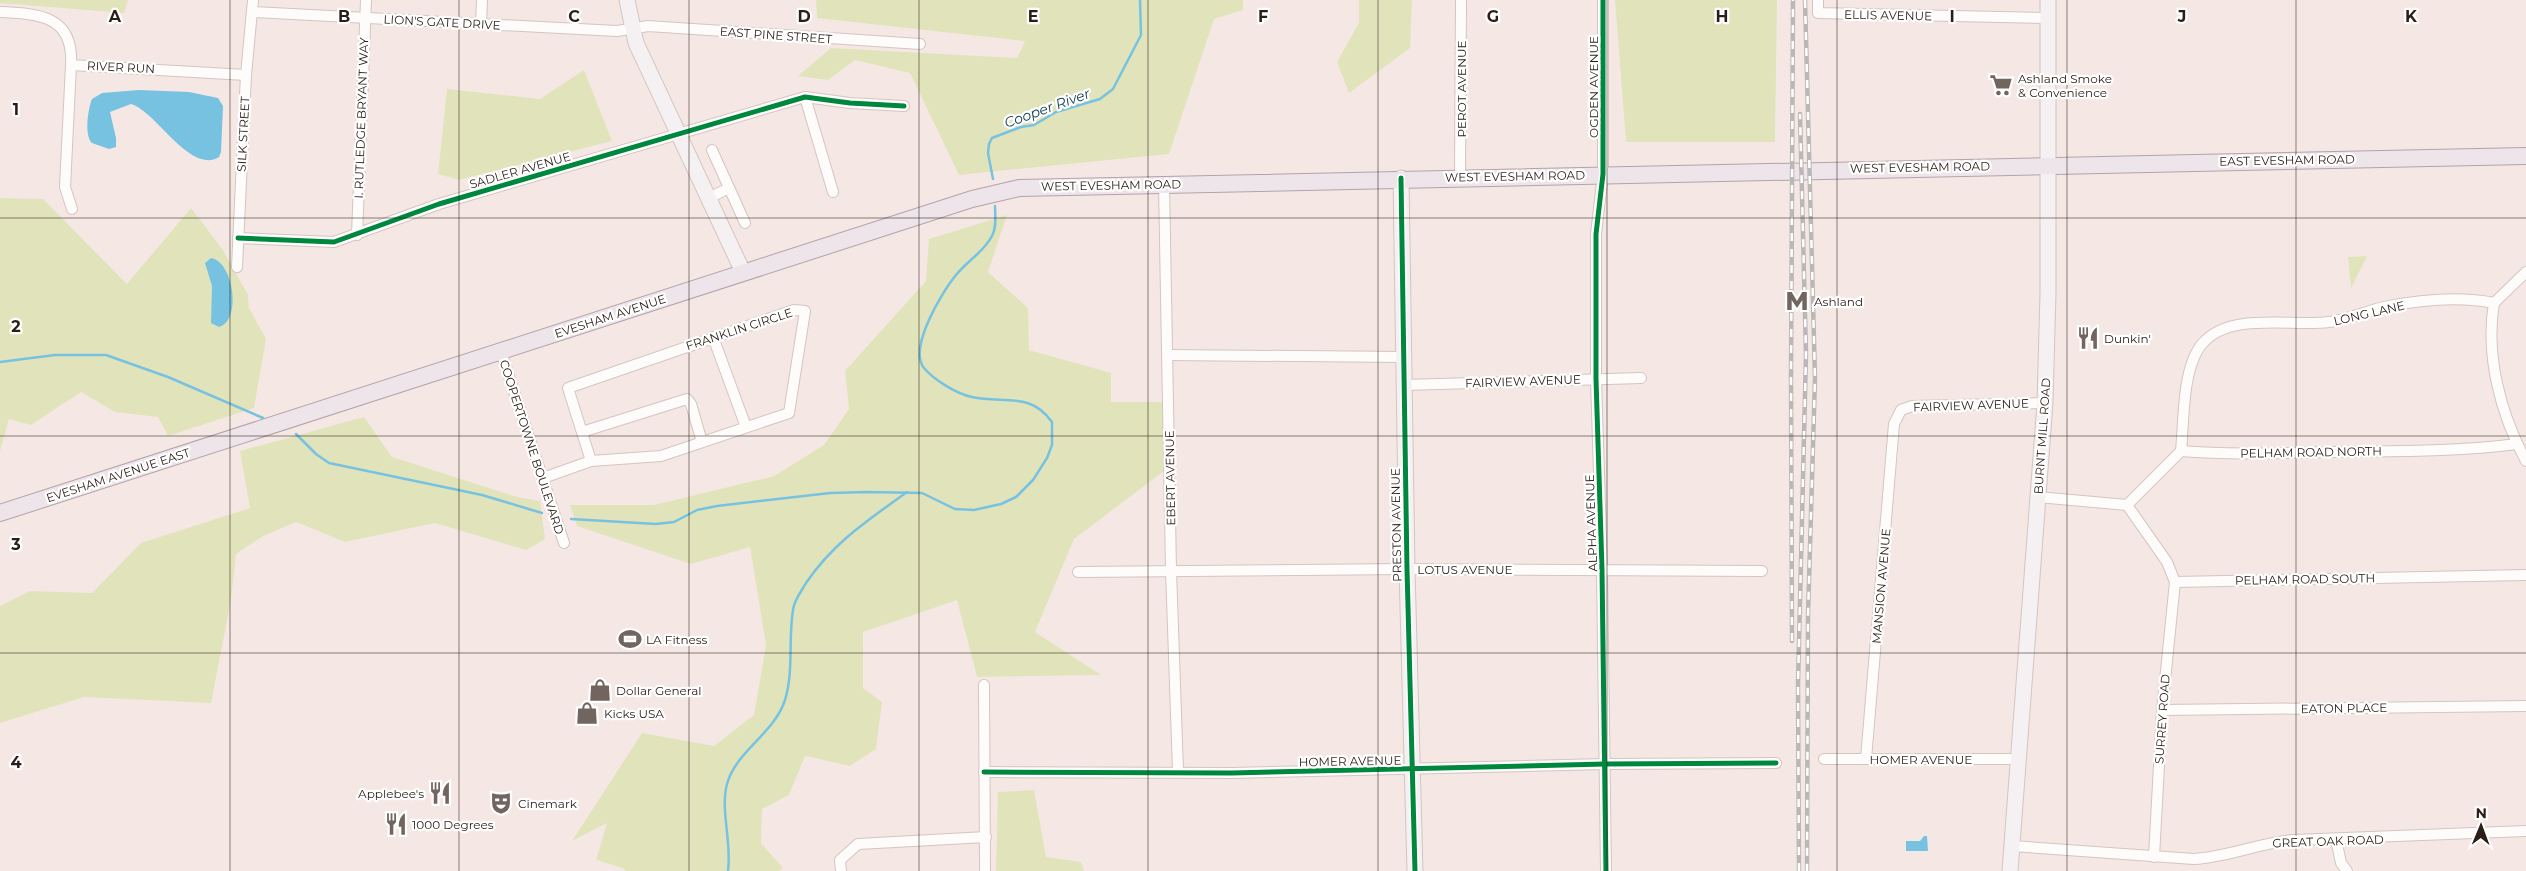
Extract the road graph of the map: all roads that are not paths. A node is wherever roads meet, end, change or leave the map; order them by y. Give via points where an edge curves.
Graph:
1 (252, 0) edge
2 (366, 0) edge
3 (482, 0) edge
4 (627, 0) edge
5 (1461, 0) edge
6 (1603, 0) edge
7 (1818, 0) edge
8 (2048, 0) edge
9 (0, 12) edge
10 (252, 12) junction
11 (365, 18) junction
12 (2048, 18) junction
13 (481, 24) junction
14 (633, 29) junction
15 (920, 44) dead end
16 (72, 65) junction
17 (246, 75) junction
18 (805, 97) junction
19 (904, 106) dead end
20 (680, 134) junction
21 (712, 150) dead end
22 (2526, 156) edge
23 (2048, 165) junction
24 (1603, 174) junction
25 (1460, 177) junction
26 (1402, 178) junction
27 (1164, 184) junction
28 (729, 188) junction
29 (833, 192) dead end
30 (984, 196) joint
31 (709, 198) junction
32 (72, 209) dead end
33 (745, 223) dead end
34 (357, 235) junction
35 (238, 238) junction
36 (237, 267) dead end
37 (744, 272) junction
38 (2526, 272) edge
39 (2494, 303) junction
40 (713, 337) junction
41 (501, 352) junction
42 (1167, 355) junction
43 (1403, 358) junction
44 (1641, 378) dead end
45 (1596, 379) junction
46 (1404, 385) junction
47 (2045, 402) junction
48 (1898, 414) joint
49 (746, 428) junction
50 (582, 432) junction
51 (236, 437) joint
52 (702, 442) junction
53 (2517, 444) junction
54 (2181, 451) junction
55 (591, 461) junction
56 (2526, 461) edge
57 (542, 478) junction
58 (2038, 497) junction
59 (2127, 505) junction
60 (0, 513) edge
61 (564, 543) dead end
62 (1407, 569) junction
63 (1172, 570) junction
64 (1602, 570) junction
65 (1762, 571) dead end
66 (1078, 572) dead end
67 (2526, 575) edge
68 (2175, 582) junction
69 (984, 685) dead end
70 (2526, 706) edge
71 (2162, 710) junction
72 (2019, 758) junction
73 (1824, 759) dead end
74 (1866, 760) junction
75 (1776, 763) dead end
76 (1605, 764) junction
77 (1413, 769) junction
78 (1178, 771) junction
79 (984, 772) junction
80 (2526, 831) edge
81 (986, 837) junction
82 (2336, 840) junction
83 (2012, 846) junction
84 (2154, 857) junction
85 (841, 871) edge
86 (985, 871) edge
87 (1415, 871) edge
88 (1606, 871) edge
89 (2010, 871) edge
90 (2347, 871) edge

1 - 10 street, SILK STREET
2 - 11 street, I. RUTLEDGE BRYANT WAY
3 - 13 street
4 - 14 street
5 - 25 street, PEROT AVENUE
6 - 24 street, OGDEN AVENUE
7 - 12 street, ELLIS AVENUE via 1818,14
8 - 12 street, BURNT MILL ROAD
9 - 16 street, RIVER RUN via 46,16 57,24 69,41
10 - 11 street, LION'S GATE DRIVE
10 - 17 street, SILK STREET
11 - 13 street, LION'S GATE DRIVE
11 - 34 street, I. RUTLEDGE BRYANT WAY
12 - 23 street, BURNT MILL ROAD
13 - 14 street, LION'S GATE DRIVE via 617,31
14 - 15 street, EAST PINE STREET via 648,26
14 - 20 street via 636,43
16 - 17 street, RIVER RUN
16 - 32 street via 65,187
17 - 35 street, SILK STREET
18 - 19 street
18 - 20 street, SADLER AVENUE
18 - 29 street
20 - 31 street
20 - 34 street, SADLER AVENUE via 439,204
21 - 28 street
22 - 23 main road, EAST EVESHAM ROAD
23 - 24 main road, WEST EVESHAM ROAD
23 - 47 street, BURNT MILL ROAD
24 - 25 main road, WEST EVESHAM ROAD
24 - 45 street, ALPHA AVENUE via 1596,234
25 - 26 main road, WEST EVESHAM ROAD
26 - 27 main road, WEST EVESHAM ROAD
26 - 43 street, PRESTON AVENUE
27 - 30 main road, WEST EVESHAM ROAD via 1019,188
27 - 42 street, EBERT AVENUE
28 - 31 street
28 - 33 street
30 - 37 main road, EVESHAM AVENUE
31 - 37 street
34 - 35 street, SADLER AVENUE via 334,242
35 - 36 street, SILK STREET
37 - 41 main road, EVESHAM AVENUE
38 - 39 street
39 - 53 street via 2491,340 2498,385
39 - 54 street, LONG LANE via 2475,299 2429,301 2384,307 2329,322 2260,323 2216,333 2194,356 2188,377
40 - 49 street
40 - 49 street, FRANKLIN CIRCLE via 794,310 805,312 788,413
40 - 50 street, FRANKLIN CIRCLE via 568,388
41 - 51 main road, EVESHAM AVENUE
41 - 57 street, COOPERTOWNE BOULEVARD
42 - 43 street
42 - 63 street, EBERT AVENUE
43 - 46 street, PRESTON AVENUE
44 - 45 street, FAIRVIEW AVENUE
45 - 46 street, FAIRVIEW AVENUE
45 - 64 street, ALPHA AVENUE
46 - 62 street, PRESTON AVENUE
47 - 48 street, FAIRVIEW AVENUE via 1912,406
47 - 58 street, BURNT MILL ROAD
48 - 74 street, MANSION AVENUE via 1894,424
49 - 52 street, FRANKLIN CIRCLE
50 - 52 street via 687,398 692,404
50 - 55 street, FRANKLIN CIRCLE
51 - 60 main road, EVESHAM AVENUE EAST
52 - 55 street, FRANKLIN CIRCLE via 661,456
53 - 54 street, PELHAM ROAD NORTH via 2486,448 2348,452
53 - 56 street
54 - 59 street
55 - 57 street, FRANKLIN CIRCLE
57 - 61 street, COOPERTOWNE BOULEVARD
58 - 59 street
58 - 72 street, BURNT MILL ROAD
59 - 68 street via 2167,562
62 - 63 street, LOTUS AVENUE
62 - 64 street, LOTUS AVENUE
62 - 77 street, PRESTON AVENUE
63 - 66 street, LOTUS AVENUE
63 - 78 street, EBERT AVENUE
64 - 65 street, LOTUS AVENUE
64 - 76 street, ALPHA AVENUE
67 - 68 street, PELHAM ROAD SOUTH
68 - 71 street, SURREY ROAD
69 - 79 street
70 - 71 street, EATON PLACE
71 - 84 street, SURREY ROAD
72 - 74 street, HOMER AVENUE
72 - 83 street, BURNT MILL ROAD
73 - 74 street, HOMER AVENUE
75 - 76 street, HOMER AVENUE
76 - 77 street, HOMER AVENUE
76 - 88 street, ALPHA AVENUE
77 - 78 street, HOMER AVENUE
77 - 87 street, PRESTON AVENUE
78 - 79 street, HOMER AVENUE
79 - 81 street
80 - 82 street, GREAT OAK ROAD
81 - 85 street via 858,844 840,860
81 - 86 street
82 - 84 street, GREAT OAK ROAD via 2268,842 2214,858
82 - 90 street via 2341,863
83 - 84 street, GREAT OAK ROAD
83 - 89 street, BURNT MILL ROAD

